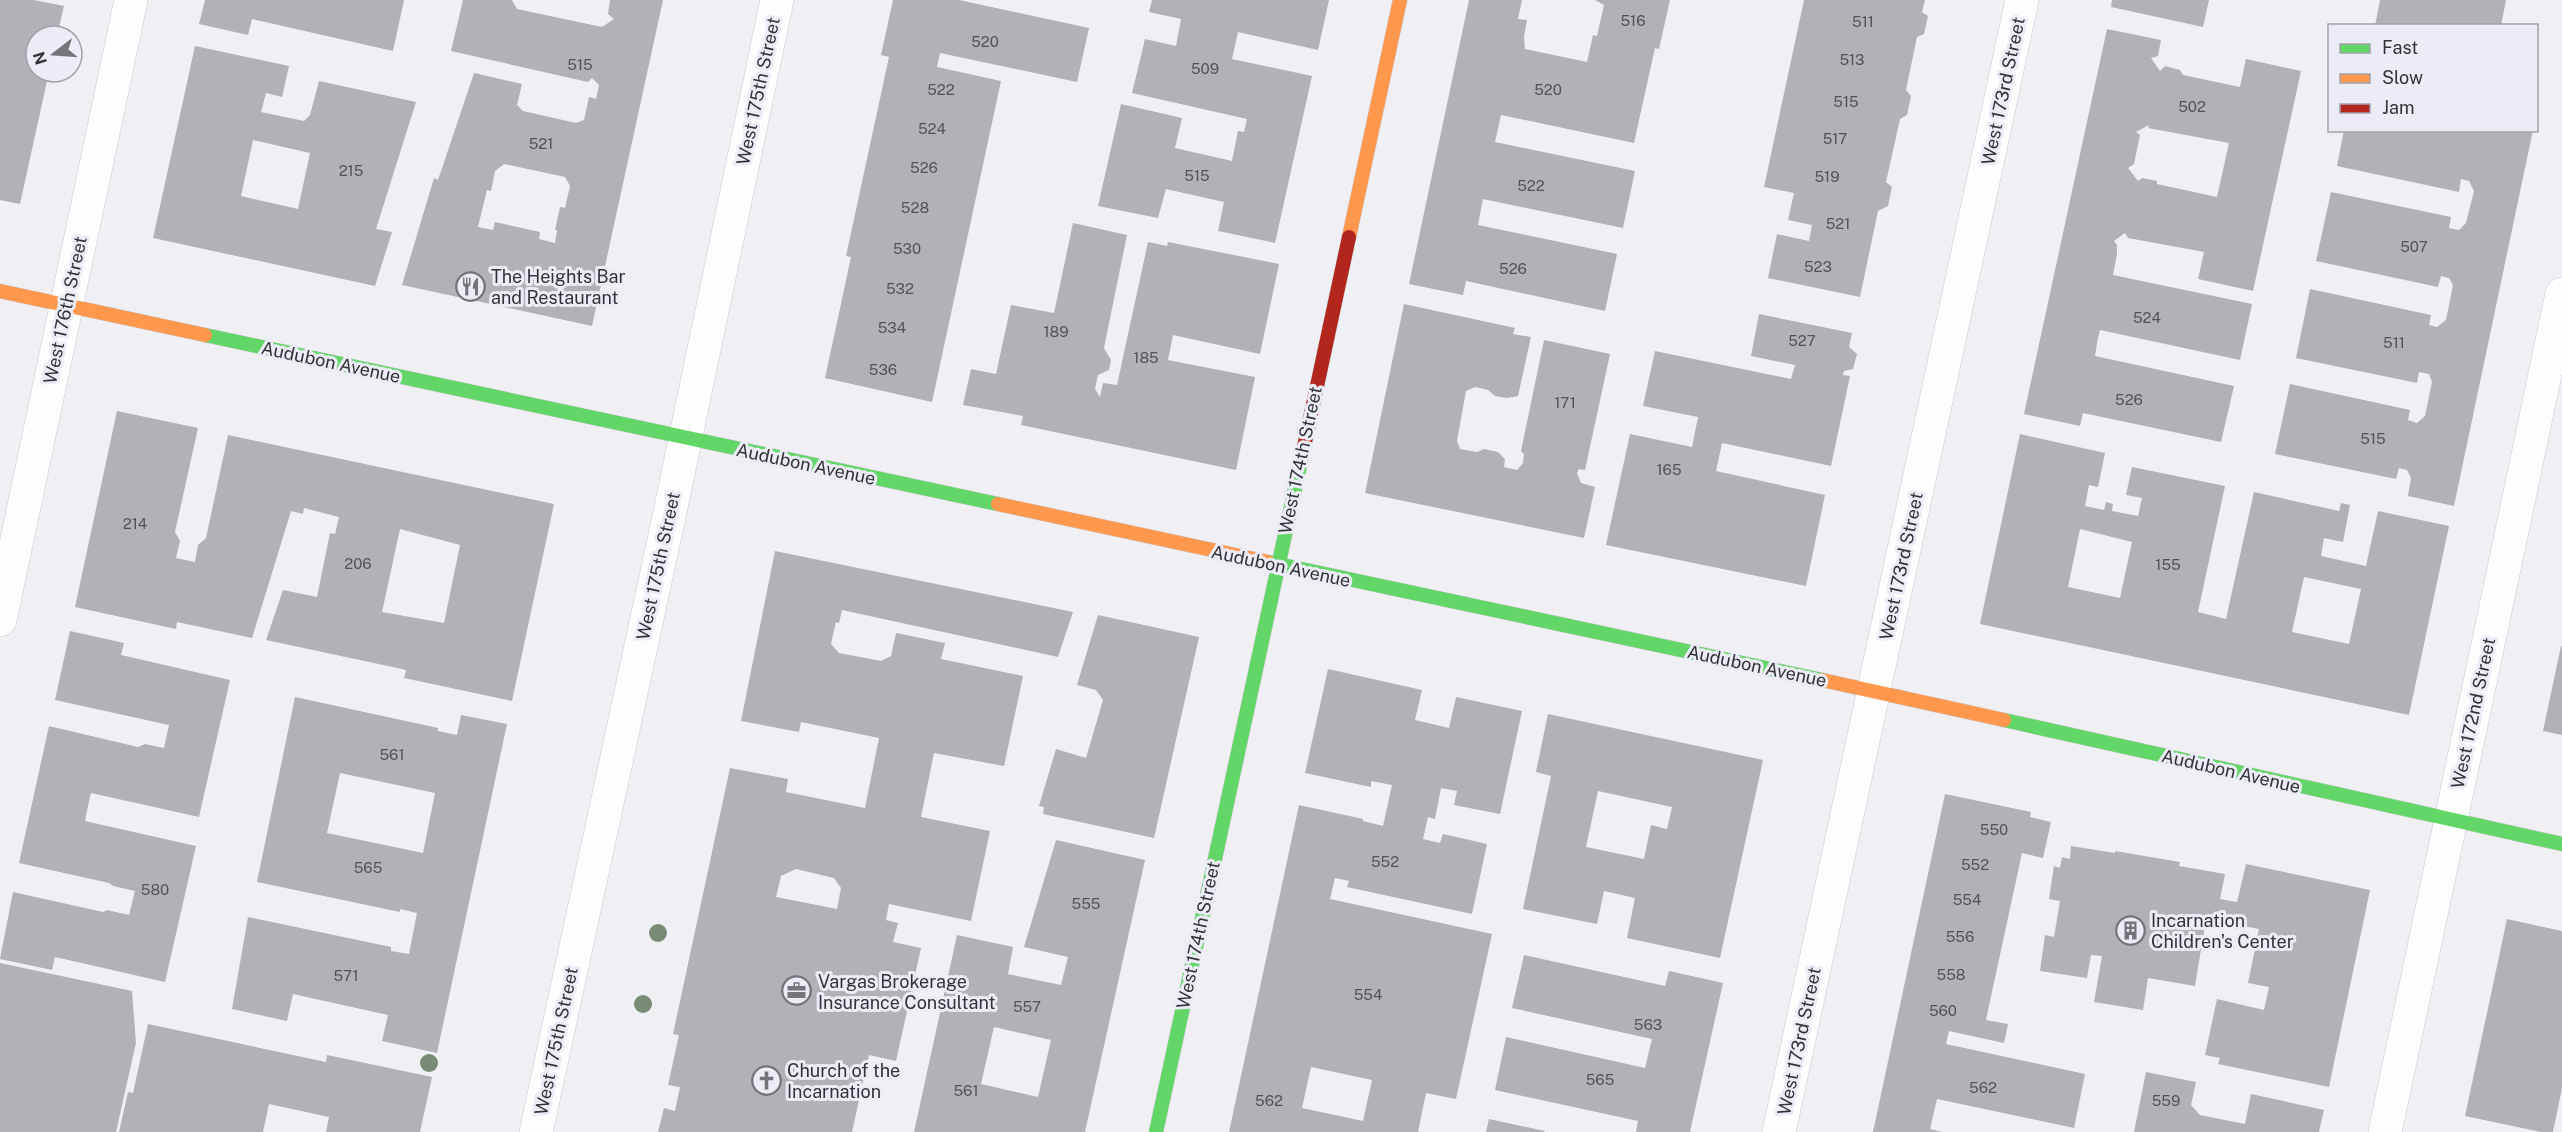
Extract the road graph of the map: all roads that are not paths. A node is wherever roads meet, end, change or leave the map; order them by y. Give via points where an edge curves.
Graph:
1 (131, 0) edge
2 (777, 0) edge
3 (1400, 0) edge
4 (2022, 0) edge
5 (0, 291) edge
6 (2562, 294) edge
7 (67, 306) junction
8 (685, 439) junction
9 (1277, 565) junction
10 (0, 620) edge
11 (1874, 691) junction
12 (2450, 820) junction
13 (2562, 844) edge
14 (536, 1132) edge
15 (1156, 1132) edge
16 (1779, 1132) edge
17 (2385, 1132) edge

1 - 7 street, West 176th Street
2 - 8 street, West 175th Street
3 - 9 street, West 174th Street
4 - 11 street, West 173rd Street
5 - 7 street, Audubon Avenue
6 - 12 street, West 172nd Street
7 - 8 street, Audubon Avenue
7 - 10 street, West 176th Street
8 - 9 street, Audubon Avenue
8 - 14 street, West 175th Street
9 - 11 street, Audubon Avenue
9 - 15 street, West 174th Street
11 - 12 street, Audubon Avenue
11 - 16 street, West 173rd Street
12 - 13 street, Audubon Avenue
12 - 17 street, West 172nd Street

